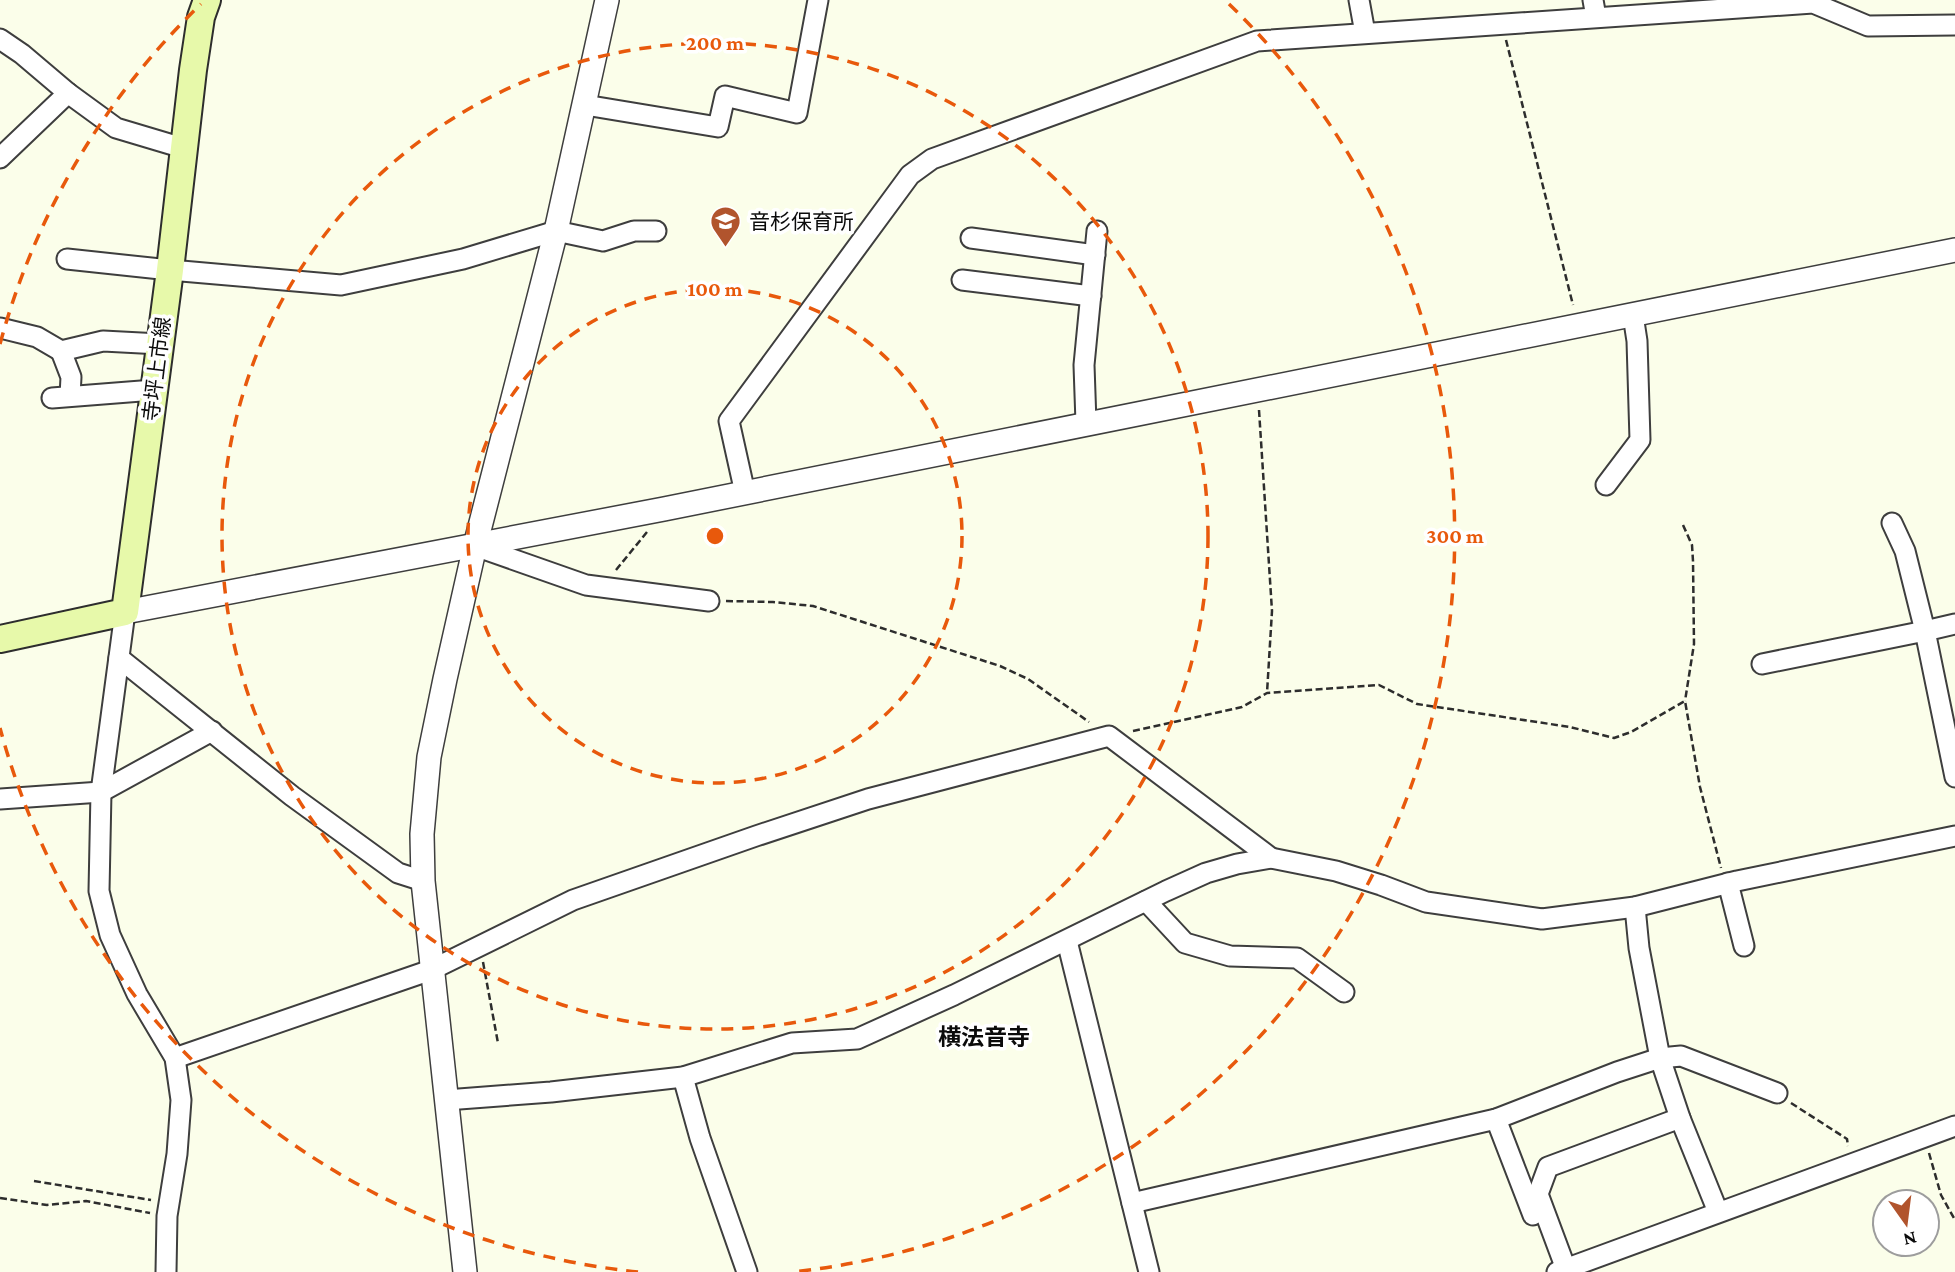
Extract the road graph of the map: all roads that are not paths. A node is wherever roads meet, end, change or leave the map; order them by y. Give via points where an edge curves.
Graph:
1 (207, 0) edge
2 (607, 0) edge
3 (818, 0) edge
4 (1359, 0) edge
5 (1595, 9) edge
6 (1955, 25) edge
7 (1365, 33) junction
8 (0, 39) edge
9 (68, 93) junction
10 (585, 105) junction
11 (183, 148) junction
12 (0, 158) edge
13 (556, 231) junction
14 (656, 231) dead end
15 (1097, 231) dead end
16 (971, 238) dead end
17 (1955, 250) edge
18 (1095, 255) junction
19 (67, 259) dead end
20 (170, 270) junction
21 (962, 280) dead end
22 (1091, 296) junction
23 (1633, 315) junction
24 (0, 328) edge
25 (160, 344) junction
26 (61, 351) junction
27 (154, 390) junction
28 (1086, 423) junction
29 (1606, 485) dead end
30 (745, 493) junction
31 (1892, 523) dead end
32 (475, 546) junction
33 (709, 601) road end
34 (125, 612) junction
35 (1955, 624) edge
36 (1926, 631) junction
37 (0, 639) edge
38 (119, 658) junction
39 (1762, 664) dead end
40 (212, 732) junction
41 (1955, 777) edge
42 (100, 792) junction
43 (0, 799) edge
44 (1955, 836) edge
45 (1271, 858) junction
46 (422, 881) junction
47 (1728, 883) junction
48 (1146, 901) junction
49 (1635, 907) junction
50 (1067, 941) junction
51 (1744, 946) dead end
52 (431, 970) junction
53 (1344, 992) dead end
54 (175, 1058) junction
55 (1660, 1058) junction
56 (683, 1077) junction
57 (1776, 1093) road end
58 (446, 1100) junction
59 (1680, 1118) junction
60 (1496, 1119) junction
61 (1955, 1126) edge
62 (1132, 1203) junction
63 (1718, 1212) junction
64 (1559, 1271) edge
65 (166, 1272) edge
66 (465, 1272) edge
67 (747, 1272) edge
68 (1149, 1272) edge

1 - 11 main road, 寺坪上市線
2 - 10 street
3 - 10 street via 797,113 725,96 718,127
4 - 7 street
5 - 6 street via 1812,3 1868,26
5 - 7 street via 1502,24
7 - 30 street via 1257,41 932,159 910,176 729,421
8 - 9 street
9 - 11 street via 116,128
9 - 12 street
10 - 13 street
11 - 20 main road, 寺坪上市線
13 - 14 street via 603,241 635,231
13 - 20 street via 463,259 341,285
13 - 32 street
15 - 18 street
16 - 18 street
17 - 23 street
18 - 22 street
19 - 20 street
20 - 25 main road, 寺坪上市線
21 - 22 street
22 - 28 street via 1084,365
23 - 28 street
23 - 29 street via 1640,440
24 - 26 street via 37,337
25 - 26 street via 103,341
25 - 27 main road, 寺坪上市線
26 - 27 street via 71,377 61,397
27 - 34 main road, 寺坪上市線
28 - 30 street
30 - 32 street
31 - 36 street via 1905,551
32 - 33 street via 586,584
32 - 34 street
32 - 46 street via 429,757
34 - 37 main road
34 - 38 street
35 - 36 street
36 - 39 street
36 - 41 street
38 - 40 street
38 - 42 street
40 - 42 street
40 - 46 street via 398,873
42 - 43 street
42 - 54 street via 99,891 110,935
44 - 47 street
45 - 48 street via 1206,873
45 - 49 street via 1336,871 1426,902 1542,919
45 - 52 street via 1109,736 868,799 756,836 573,900
46 - 52 street
47 - 49 street
47 - 51 street
48 - 50 street
48 - 53 street via 1185,943 1230,956 1297,958
49 - 55 street
50 - 56 street via 857,1039 792,1043
50 - 62 street
52 - 54 street
52 - 58 street
54 - 65 street via 181,1100
55 - 57 street via 1681,1056
55 - 59 street
55 - 60 street
56 - 58 street
56 - 67 street
58 - 66 street
59 - 63 street
59 - 64 street via 1548,1167 1538,1194
60 - 62 street
60 - 64 street
61 - 63 street
62 - 68 street
63 - 64 street

